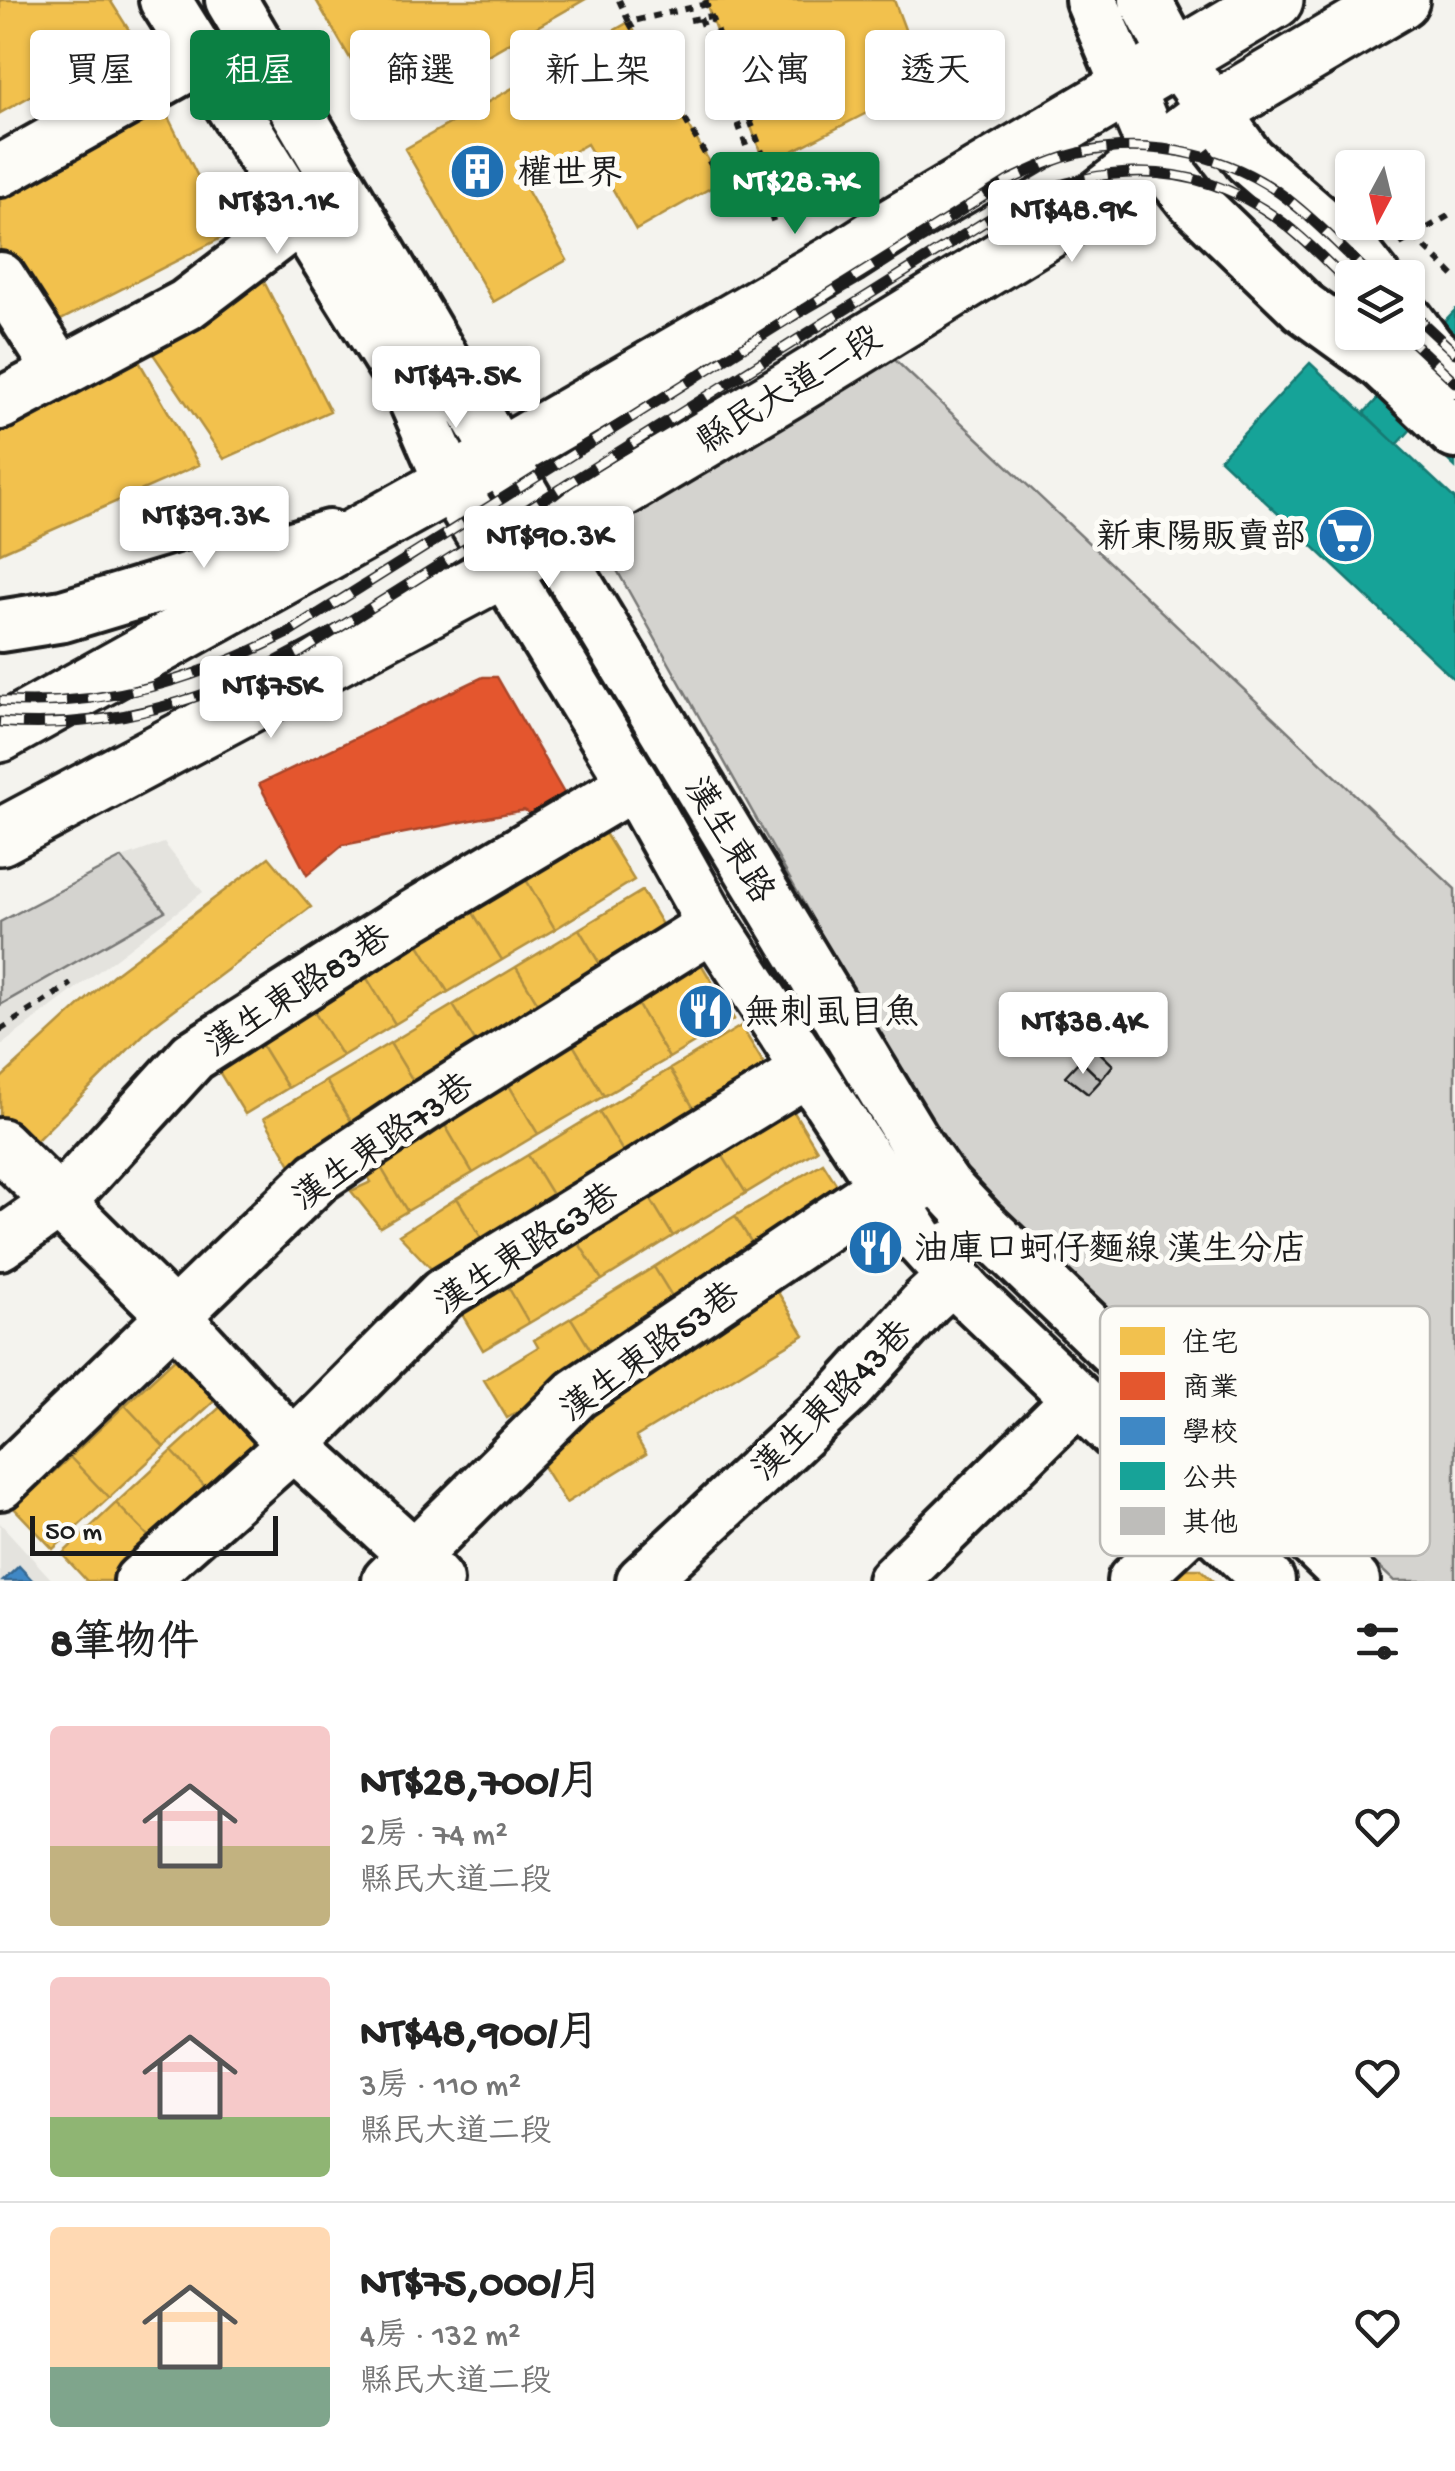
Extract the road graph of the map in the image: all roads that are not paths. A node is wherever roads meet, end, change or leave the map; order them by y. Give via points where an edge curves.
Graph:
1 (165, 0) edge
2 (231, 0) edge
3 (1090, 0) edge
4 (1146, 0) edge
5 (1274, 0) edge
6 (1401, 0) edge
7 (190, 42) edge
8 (1176, 57) junction
9 (190, 65) edge
10 (1128, 88) junction
11 (238, 120) edge
12 (1183, 133) junction
13 (0, 171) edge
14 (300, 218) junction
15 (1380, 260) edge
16 (0, 278) edge
17 (1335, 289) edge
18 (60, 371) junction
19 (0, 404) edge
20 (1455, 432) edge
21 (502, 455) junction
22 (450, 482) junction
23 (381, 520) junction
24 (550, 540) junction
25 (502, 570) junction
26 (0, 626) edge
27 (0, 734) edge
28 (634, 784) junction
29 (0, 836) edge
30 (713, 925) junction
31 (807, 1071) junction
32 (0, 1144) edge
33 (883, 1187) junction
34 (946, 1187) junction
35 (60, 1202) junction
36 (0, 1244) edge
37 (952, 1278) junction
38 (173, 1315) junction
39 (1100, 1338) edge
40 (1078, 1398) junction
41 (1100, 1419) edge
42 (293, 1446) junction
43 (0, 1484) edge
44 (1160, 1556) edge
45 (1244, 1556) edge
46 (1328, 1556) edge
47 (414, 1573) edge
48 (140, 1581) edge
49 (642, 1581) edge
50 (893, 1581) edge
51 (1133, 1581) edge
52 (1270, 1581) edge
53 (1354, 1581) edge

1 - 7 street, 漢生東路
2 - 21 street, 漢生東路
3 - 10 street
4 - 8 street
5 - 8 main road
6 - 12 main road, 縣民大道二段
8 - 10 main road
8 - 12 street
9 - 13 street
10 - 12 street
10 - 21 main road
11 - 14 street, 漢生東路
12 - 15 street via 1249,160 1353,250
12 - 17 street via 1214,181
12 - 20 street via 1190,198 1303,308 1382,364
12 - 24 main road, 縣民大道二段 via 1090,204 593,506
14 - 18 street via 186,305
14 - 22 street, 漢生東路 via 414,397
16 - 18 street
18 - 19 street
21 - 22 main road
21 - 24 street, 漢生東路
22 - 23 main road
22 - 25 street, 漢生東路
23 - 26 street via 63,616
23 - 27 main road
24 - 25 main road, 縣民大道二段
24 - 34 street, 漢生東路
25 - 28 street, 漢生東路
25 - 29 main road, 縣民大道二段
28 - 30 street, 漢生東路
28 - 35 street, 漢生東路83巷 via 193,1056
30 - 31 street, 漢生東路
30 - 38 street, 漢生東路73巷 via 318,1178
31 - 33 street, 漢生東路
31 - 42 street, 漢生東路63巷 via 444,1294
32 - 35 street
33 - 34 street
33 - 37 street, 漢生東路
33 - 47 street, 漢生東路53巷 via 576,1394
34 - 37 street
34 - 39 street, 漢生東路
35 - 36 street, 漢生東路83巷
35 - 38 street
37 - 40 street, 漢生東路
37 - 49 street, 漢生東路43巷 via 844,1394
38 - 42 street
38 - 43 street, 漢生東路73巷
40 - 41 street, 漢生東路
40 - 50 street
42 - 47 street
42 - 48 street, 漢生東路63巷
44 - 51 street
45 - 52 street, 漢生東路
46 - 53 street, 漢生東路

